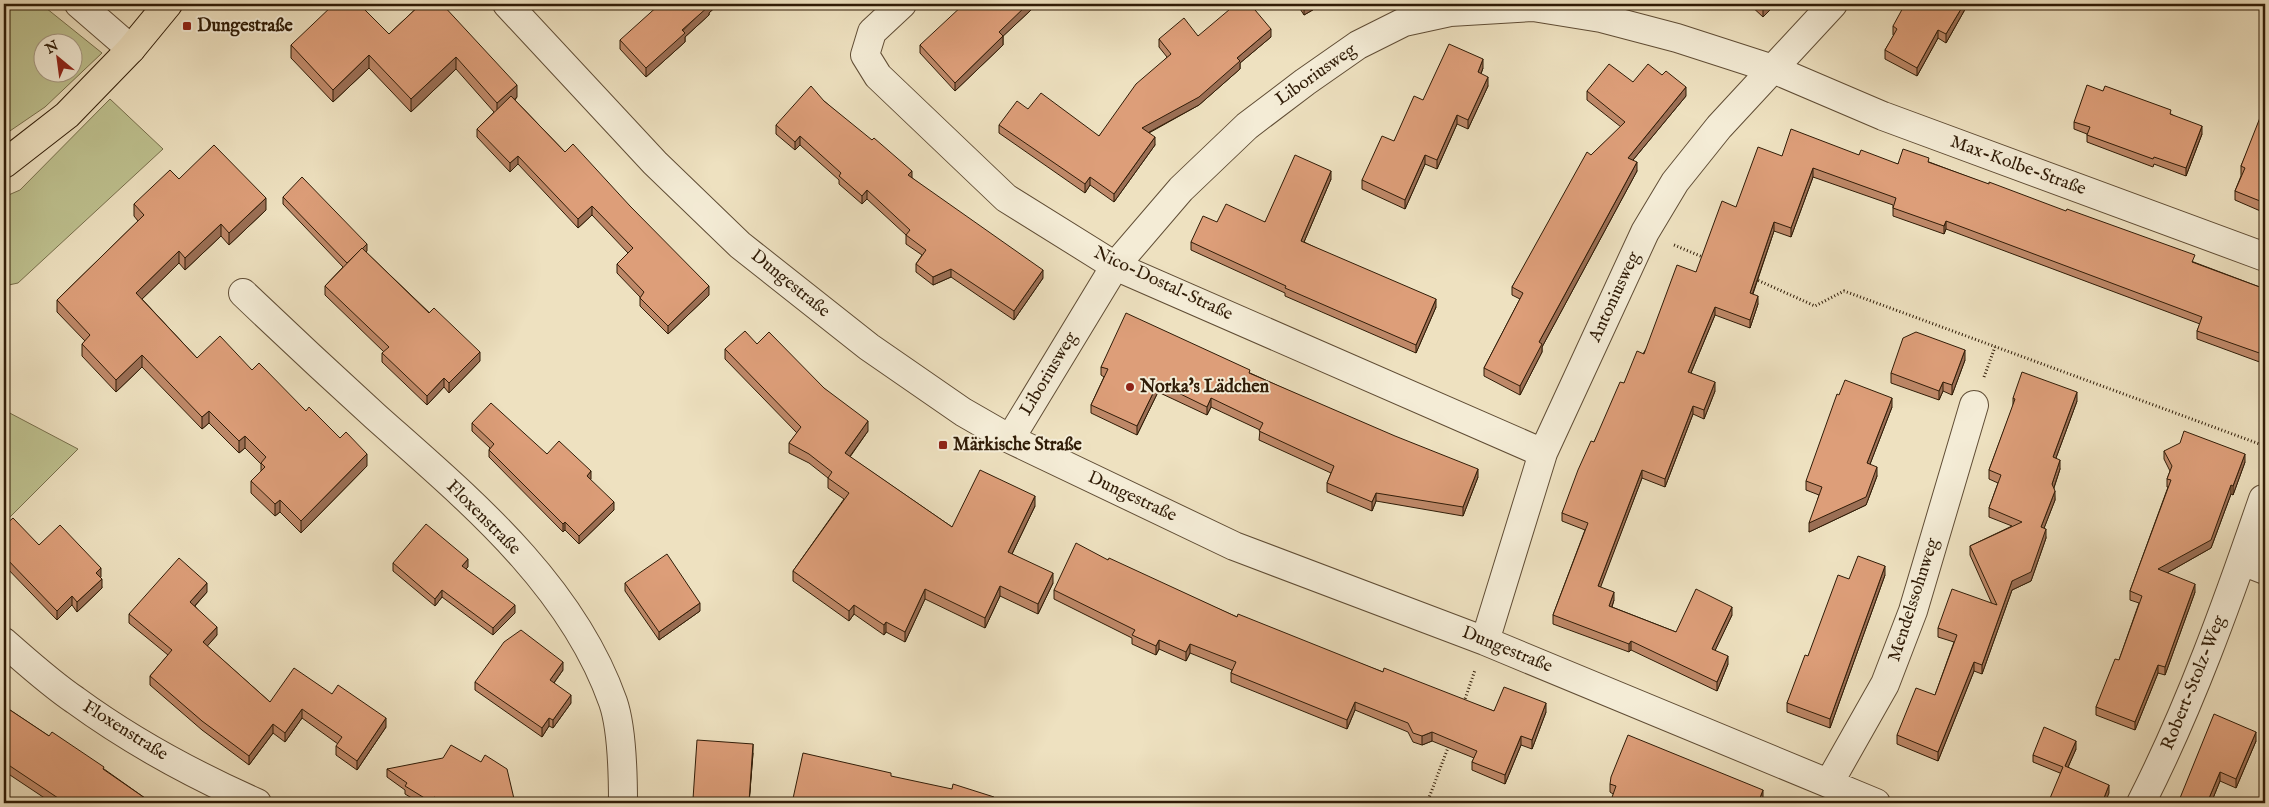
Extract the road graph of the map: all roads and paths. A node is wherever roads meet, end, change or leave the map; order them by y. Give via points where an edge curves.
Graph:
1 (79, 4) edge
2 (168, 4) edge
3 (507, 4) edge
4 (902, 4) edge
5 (1833, 4) edge
6 (1533, 5) edge
7 (131, 49) junction
8 (1773, 69) junction
9 (4, 164) edge
10 (1645, 232) junction
11 (2265, 257) edge
12 (1708, 259) edge
13 (1115, 266) junction
14 (1752, 278) edge
15 (243, 293) dead end
16 (1974, 405) dead end
17 (1010, 439) junction
18 (2265, 446) edge
19 (1543, 453) junction
20 (2263, 499) dead end
21 (2253, 566) edge
22 (1485, 641) junction
23 (4, 642) edge
24 (1463, 705) edge
25 (1450, 741) edge
26 (1829, 783) junction
27 (257, 803) edge
28 (624, 803) edge
29 (1427, 803) edge
30 (1876, 803) edge
31 (2141, 803) edge

1 - 7 street
2 - 7 main road
3 - 17 street, Dungestraße via 655,163 740,245 869,348 963,412
4 - 13 street, Nico-Dostal-Straße via 872,32 866,55 878,76 1006,198
5 - 8 street, Antoniusweg
6 - 8 street, Liboriusweg via 1677,38
6 - 13 street, Liboriusweg via 1450,12 1404,22 1358,45 1247,126 1181,189
7 - 9 main road via 68,115
8 - 10 street, Antoniusweg via 1719,127 1681,175
8 - 11 street, Max-Kolbe-Straße via 1883,116
10 - 12 path
10 - 19 street, Antoniusweg
13 - 17 street, Liboriusweg
13 - 19 street, Nico-Dostal-Straße
14 - 18 path via 1815,306 1844,291
15 - 28 street, Floxenstraße via 476,508 528,564 576,625 614,704
16 - 26 street, Mendelssohnweg via 1913,611 1885,684
17 - 22 street, Dungestraße via 1234,546
19 - 22 street, Antoniusweg
20 - 21 street, Robert-Stolz-Weg
21 - 31 street, Robert-Stolz-Weg
22 - 24 path
22 - 26 street, Dungestraße
23 - 27 street, Floxenstraße via 74,700 214,784
25 - 29 path
26 - 30 street, Dungestraße

